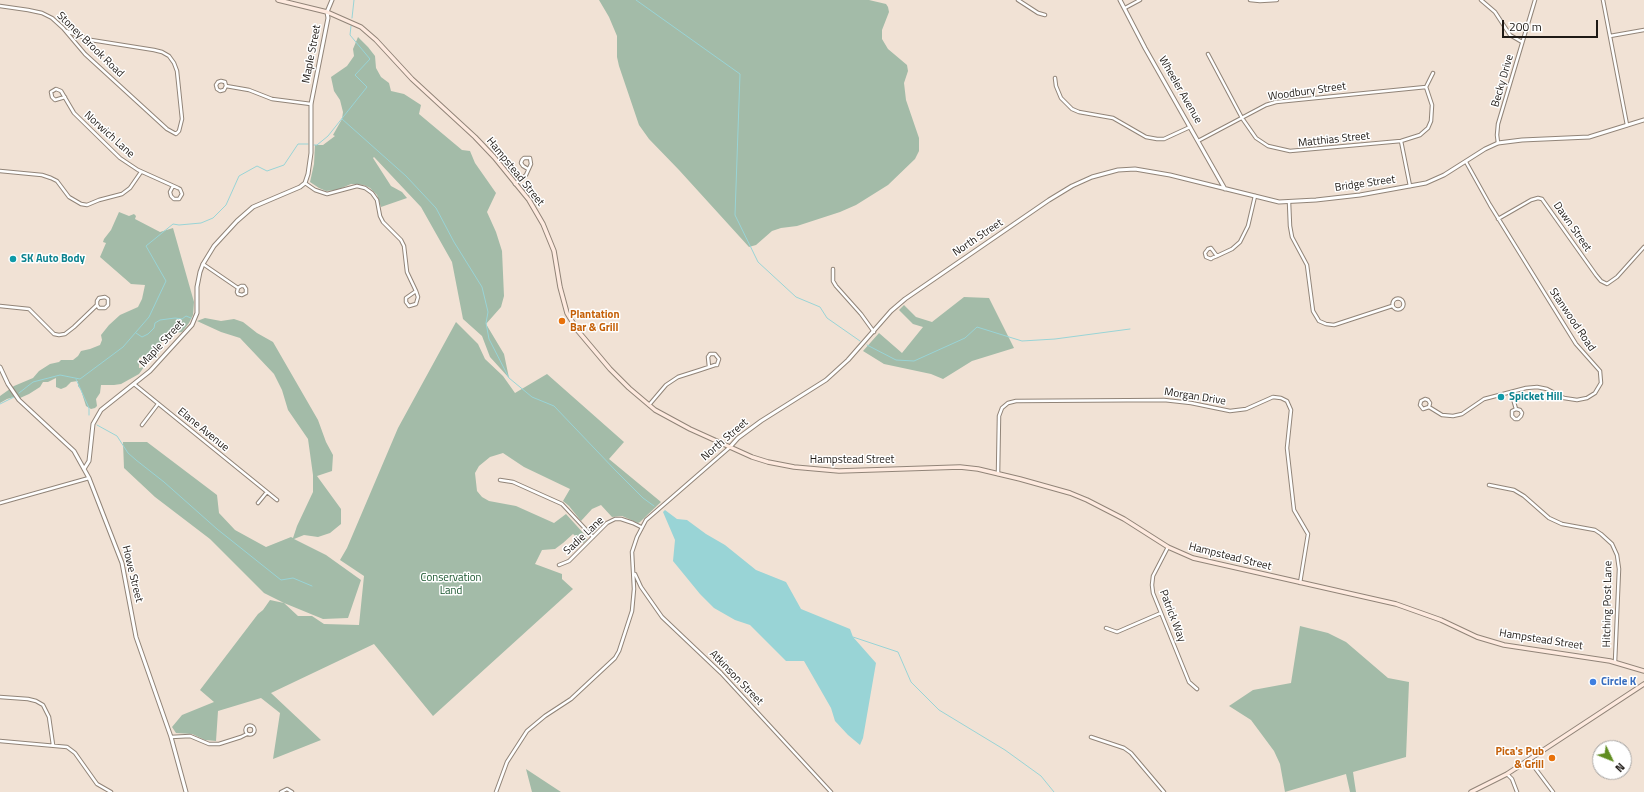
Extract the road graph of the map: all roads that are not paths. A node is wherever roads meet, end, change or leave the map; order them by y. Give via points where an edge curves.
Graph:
1 (278, 0) edge
2 (332, 0) edge
3 (1018, 0) edge
4 (1120, 0) edge
5 (1140, 0) edge
6 (1250, 0) edge
7 (1277, 0) edge
8 (1481, 0) edge
9 (1535, 0) edge
10 (1603, 0) edge
11 (0, 6) edge
12 (1124, 8) junction
13 (327, 12) junction
14 (1045, 15) dead end
15 (1644, 30) edge
16 (66, 31) junction
17 (1610, 36) junction
18 (1522, 42) junction
19 (1208, 54) dead end
20 (1433, 73) dead end
21 (1055, 78) dead end
22 (226, 86) junction
23 (1426, 87) junction
24 (64, 97) junction
25 (311, 104) junction
26 (1242, 118) junction
27 (1644, 120) edge
28 (1627, 125) junction
29 (1190, 127) junction
30 (1198, 141) junction
31 (1401, 141) junction
32 (1498, 143) junction
33 (1466, 162) junction
34 (528, 169) junction
35 (0, 171) edge
36 (141, 172) junction
37 (1080, 182) joint
38 (304, 183) junction
39 (516, 184) junction
40 (173, 186) junction
41 (1410, 187) junction
42 (1225, 189) junction
43 (1254, 196) junction
44 (1289, 202) junction
45 (1498, 219) junction
46 (1644, 247) edge
47 (1217, 256) junction
48 (202, 264) junction
49 (833, 269) dead end
50 (238, 288) dead end
51 (416, 291) junction
52 (97, 305) junction
53 (0, 306) edge
54 (1392, 306) junction
55 (874, 332) junction
56 (709, 367) junction
57 (0, 369) edge
58 (134, 384) junction
59 (1511, 392) junction
60 (158, 404) junction
61 (649, 405) junction
62 (1429, 407) junction
63 (1516, 409) junction
64 (142, 425) dead end
65 (730, 447) junction
66 (84, 469) junction
67 (998, 474) junction
68 (89, 478) junction
69 (500, 480) dead end
70 (1489, 485) dead end
71 (267, 492) junction
72 (277, 500) dead end
73 (0, 503) edge
74 (258, 503) dead end
75 (641, 527) junction
76 (593, 537) junction
77 (1168, 547) junction
78 (559, 565) dead end
79 (634, 574) junction
80 (1300, 583) junction
81 (1161, 613) junction
82 (1106, 628) dead end
83 (1615, 662) junction
84 (1644, 671) edge
85 (1644, 684) edge
86 (1197, 689) dead end
87 (0, 697) edge
88 (247, 734) dead end
89 (171, 737) junction
90 (1091, 737) dead end
91 (0, 741) edge
92 (53, 745) junction
93 (1529, 760) junction
94 (1507, 774) junction
95 (111, 792) edge
96 (186, 792) edge
97 (281, 792) edge
98 (292, 792) edge
99 (496, 792) edge
100 (831, 792) edge
101 (1164, 792) edge
102 (1471, 792) edge
103 (1517, 792) edge
104 (1553, 792) edge

1 - 13 main road, Hampstead Street
2 - 13 street, Maple Street
3 - 14 street
4 - 12 street, Wheeler Avenue
5 - 12 street
6 - 7 street
8 - 18 street via 1495,12 1510,35
9 - 18 street, Becky Drive
10 - 17 street
11 - 16 street, Stoney Brook Road via 42,13
12 - 29 street, Wheeler Avenue
13 - 25 street, Maple Street
13 - 39 main road, Hampstead Street via 361,27 373,37 412,79 475,136
15 - 17 street
16 - 16 street, Stoney Brook Road via 91,40 154,50 169,56 177,71 182,119 179,131 176,134 167,129 85,54
17 - 28 street
18 - 32 street, Becky Drive via 1498,124
19 - 26 street, Matthias Street
20 - 23 street
21 - 29 street via 1061,98 1072,109 1113,118 1146,137 1164,139
22 - 22 street via 221,80 216,85 220,91
22 - 25 street via 249,90 272,99
23 - 26 street, Woodbury Street via 1276,102
23 - 31 street, Matthias Street via 1432,105 1430,124 1420,135
24 - 24 street via 55,100 51,92 58,89
24 - 36 street, Norwich Lane via 74,113 112,151
25 - 38 street, Maple Street via 311,153
26 - 30 street, Woodbury Street
26 - 31 street, Matthias Street via 1262,143 1290,151
27 - 28 street, Bridge Street
28 - 32 street, Bridge Street via 1581,138
29 - 30 street, Wheeler Avenue
30 - 42 street, Wheeler Avenue
31 - 41 street
32 - 33 street, Bridge Street
33 - 41 street, Bridge Street via 1438,179
33 - 45 street, Stanwood Road
34 - 34 street via 521,163 524,158 530,158 532,161
34 - 39 street via 526,175
35 - 36 street via 51,178 57,181 69,197 87,206 126,191
36 - 40 street, Norwich Lane
37 - 42 street, Bridge Street via 1111,171 1135,169
37 - 55 street, North Street via 910,295 894,308
38 - 48 street, Maple Street via 245,213 216,243
38 - 51 street via 327,194 357,186 372,193 377,200 383,222 404,244 408,275
39 - 61 main road, Hampstead Street via 543,224 554,251 563,300 572,322 610,369
40 - 40 street via 182,191 178,198 171,196
41 - 44 street, Bridge Street
42 - 43 street, Bridge Street
43 - 44 street, Bridge Street
43 - 47 street via 1248,226 1242,239 1232,249
44 - 54 street via 1292,237 1307,265 1317,318 1326,324 1334,325
45 - 46 street, Dawn Street via 1531,200 1542,199 1596,275 1605,283 1614,280
45 - 59 street, Stanwood Road via 1576,344 1598,367 1602,379 1595,393 1577,400 1564,398 1541,387
47 - 47 street via 1209,259 1205,253 1211,248
48 - 50 street
48 - 58 street, Maple Street via 197,287 196,313 192,325 150,371
49 - 55 street via 836,286
51 - 51 street via 417,302 414,306 409,306 406,298
52 - 52 street via 99,308 107,307 108,301 101,297 97,299
52 - 53 street via 70,331 59,335 54,334 29,309
54 - 54 street via 1396,310 1400,309 1403,302 1395,299
55 - 65 street, North Street via 826,380 755,425
56 - 56 street via 708,357 710,354 716,354 719,362
56 - 61 street via 675,379 666,385
57 - 66 street, Howe Street via 19,400 69,445
58 - 60 street, Elane Avenue
58 - 66 street, Maple Street via 110,401 96,416 91,432 89,461
59 - 62 street, Stanwood Road via 1481,400 1465,412 1454,416 1442,415
59 - 63 street
60 - 64 street
60 - 71 street, Elane Avenue
61 - 65 main road, Hampstead Street via 666,417
62 - 62 street, Stanwood Road via 1429,400 1421,401 1422,409
63 - 63 street via 1512,415 1517,419 1522,414
65 - 67 main road, Hampstead Street via 756,458 794,467 838,470 960,467
65 - 75 street, North Street via 651,515
66 - 68 street, Howe Street
67 - 77 main road, Hampstead Street via 1070,493 1124,519
67 - 80 street, Morgan Drive via 999,416 1002,408 1008,403 1164,400 1191,402 1230,411 1281,398 1287,401 1291,410 1287,448 1294,510 1308,534
68 - 73 street
68 - 89 street, Howe Street via 122,563 136,637
69 - 76 street via 513,482 562,504
70 - 83 street, Hitching Post Lane via 1514,490 1549,518 1562,524 1595,530 1612,544 1617,554 1619,569
71 - 72 street, Elane Avenue
71 - 74 street
75 - 76 street, Sadie Lane via 628,520 615,519
75 - 79 street, North Street via 632,552
76 - 78 street, Sadie Lane via 569,562
77 - 80 main road, Hampstead Street via 1203,561
77 - 81 street, Patrick Way via 1155,569 1152,585
79 - 99 street, North Street via 632,611 616,658 571,699 544,716 527,732 507,762
79 - 100 street, Atkinson Street via 662,617 721,673
80 - 83 main road, Hampstead Street via 1408,608 1477,637 1499,643
81 - 82 street via 1116,632
81 - 86 street, Patrick Way via 1189,682
83 - 84 main road, Hampstead Street
85 - 93 main road
87 - 92 street via 28,699 42,705 49,717
88 - 89 street via 219,744 209,744 190,736
89 - 96 street, Howe Street
90 - 101 street via 1124,748
91 - 92 street
92 - 95 street via 64,746 75,753 97,784
93 - 94 main road
93 - 104 street
94 - 102 main road
94 - 103 street
97 - 98 street via 287,789

